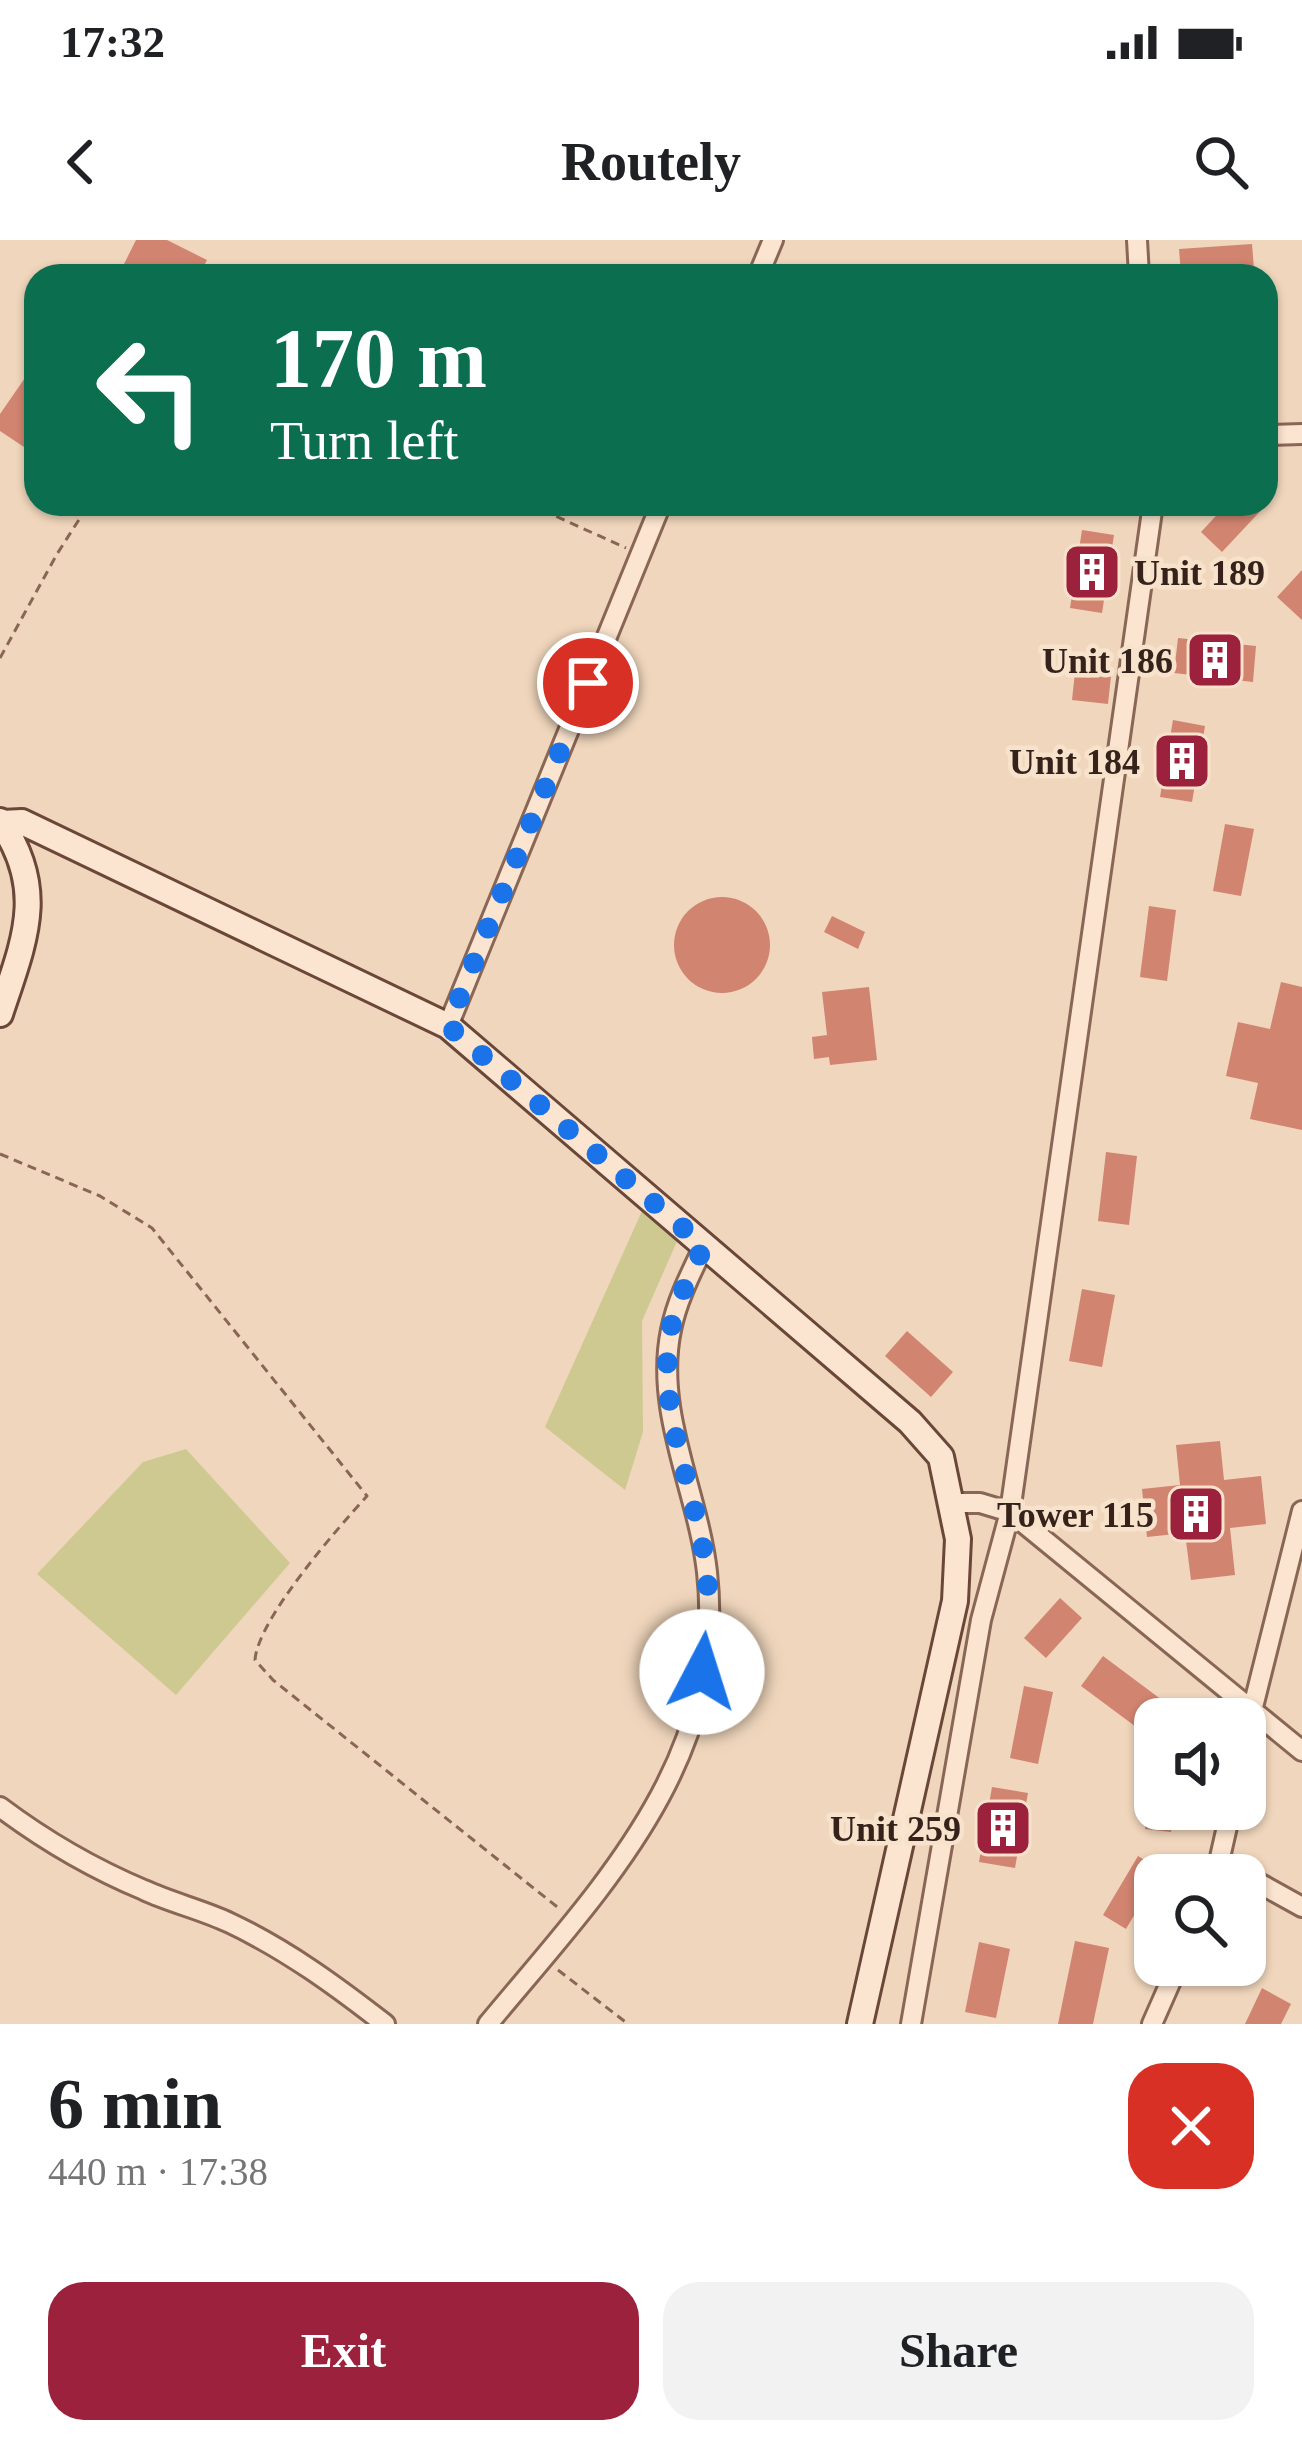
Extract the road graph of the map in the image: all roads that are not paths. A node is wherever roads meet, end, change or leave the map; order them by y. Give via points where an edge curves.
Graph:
1 (656, 516) edge
2 (1151, 516) edge
3 (1, 822) edge
4 (0, 1014) edge
5 (448, 1026) junction
6 (704, 1246) junction
7 (952, 1503) junction
8 (1302, 1511) edge
9 (1010, 1512) junction
10 (1292, 1599) edge
11 (1234, 1698) edge
12 (1255, 1698) edge
13 (1266, 1723) edge
14 (1302, 1751) edge
15 (0, 1808) edge
16 (1266, 1891) edge
17 (1302, 1907) edge
18 (1169, 1986) edge
19 (385, 2024) edge
20 (488, 2024) edge
21 (860, 2024) edge
22 (911, 2024) edge
23 (1152, 2024) edge

1 - 5 street
2 - 9 street
3 - 4 street via 28,880 29,913
3 - 5 street via 22,822
5 - 6 street
6 - 7 street via 910,1422 941,1457
6 - 20 street via 670,1331 668,1378 707,1574 698,1694 679,1761 635,1842
7 - 9 street
7 - 21 street via 955,1601
8 - 10 street
9 - 11 street
9 - 22 street via 981,1620
10 - 12 street
13 - 14 street
15 - 19 street via 139,1888 291,1957
16 - 17 street
18 - 23 street

